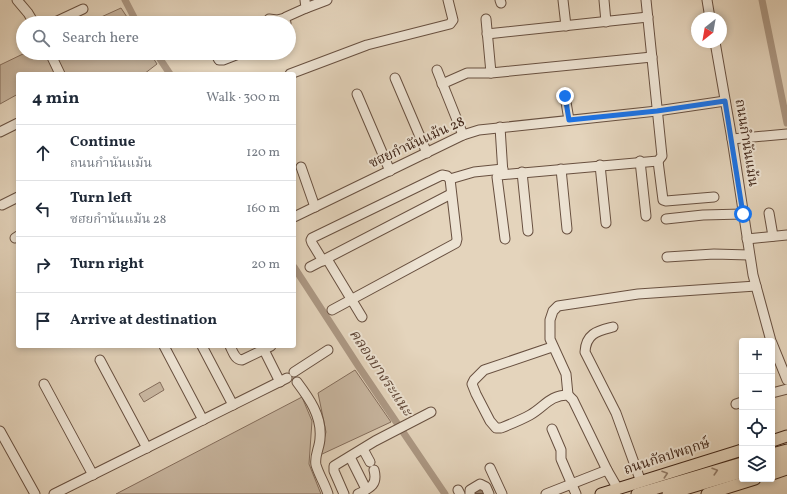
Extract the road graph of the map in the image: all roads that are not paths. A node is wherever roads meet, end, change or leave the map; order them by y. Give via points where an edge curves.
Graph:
1 (17, 0) edge
2 (327, 0) edge
3 (448, 0) edge
4 (563, 0) edge
5 (604, 0) edge
6 (646, 0) edge
7 (707, 0) edge
8 (306, 4) edge
9 (84, 9) dead end
10 (709, 12) edge
11 (30, 16) edge
12 (68, 16) edge
13 (288, 16) edge
14 (648, 17) junction
15 (486, 19) dead end
16 (606, 22) junction
17 (566, 26) junction
18 (487, 34) junction
19 (716, 48) edge
20 (652, 57) junction
21 (53, 60) edge
22 (437, 70) dead end
23 (59, 72) edge
24 (295, 72) edge
25 (491, 73) junction
26 (394, 78) dead end
27 (442, 84) junction
28 (357, 94) dead end
29 (565, 96) dead end
30 (725, 101) junction
31 (657, 111) junction
32 (569, 120) junction
33 (16, 124) edge
34 (500, 128) junction
35 (0, 132) edge
36 (787, 134) edge
37 (463, 135) junction
38 (732, 139) junction
39 (427, 153) junction
40 (658, 161) junction
41 (640, 162) junction
42 (600, 165) junction
43 (301, 167) dead end
44 (561, 169) junction
45 (390, 171) junction
46 (503, 172) junction
47 (522, 172) junction
48 (450, 179) junction
49 (452, 194) junction
50 (16, 197) edge
51 (714, 197) dead end
52 (2, 205) dead end
53 (315, 207) junction
54 (769, 213) dead end
55 (743, 214) junction
56 (296, 216) edge
57 (646, 216) dead end
58 (666, 219) dead end
59 (606, 222) dead end
60 (567, 228) dead end
61 (528, 231) dead end
62 (786, 235) edge
63 (773, 236) junction
64 (506, 239) dead end
65 (747, 239) junction
66 (749, 255) junction
67 (667, 257) dead end
68 (325, 260) junction
69 (310, 267) dead end
70 (756, 286) junction
71 (352, 299) junction
72 (332, 310) dead end
73 (362, 317) dead end
74 (613, 327) dead end
75 (771, 338) edge
76 (552, 347) junction
77 (165, 348) edge
78 (203, 348) edge
79 (231, 348) edge
80 (267, 348) edge
81 (328, 350) dead end
82 (775, 350) edge
83 (100, 360) dead end
84 (287, 377) junction
85 (787, 380) edge
86 (44, 384) dead end
87 (787, 388) edge
88 (775, 392) edge
89 (568, 395) junction
90 (233, 405) junction
91 (431, 412) dead end
92 (203, 420) junction
93 (552, 430) dead end
94 (0, 431) edge
95 (787, 436) edge
96 (775, 440) edge
97 (147, 448) junction
98 (363, 449) junction
99 (787, 450) edge
100 (739, 451) edge
101 (775, 453) edge
102 (724, 455) junction
103 (739, 456) edge
104 (350, 457) junction
105 (787, 459) edge
106 (775, 462) edge
107 (739, 464) edge
108 (490, 468) dead end
109 (787, 469) edge
110 (607, 470) junction
111 (775, 473) edge
112 (739, 474) edge
113 (93, 475) junction
114 (739, 479) edge
115 (641, 482) junction
116 (745, 482) edge
117 (571, 484) junction
118 (732, 486) junction
119 (618, 489) junction
120 (362, 492) edge
121 (35, 494) edge
122 (54, 494) edge
123 (328, 494) edge
124 (344, 494) edge
125 (470, 494) edge
126 (489, 494) edge
127 (502, 494) edge
128 (546, 494) edge
129 (576, 494) edge
130 (601, 494) edge
131 (637, 494) edge
132 (668, 494) edge
133 (707, 494) edge

1 - 11 street
2 - 8 street
3 - 24 street via 453,20 450,24 367,45
4 - 17 street
5 - 16 street
6 - 14 street
7 - 10 street
8 - 13 street
9 - 12 street
14 - 16 street
14 - 20 street
15 - 18 street
16 - 17 street
17 - 18 street
18 - 25 street
19 - 30 street, ถนนกำนันแม้น
20 - 25 street
20 - 31 street
21 - 23 street
22 - 27 street
25 - 27 street via 467,73
26 - 39 street
27 - 37 street
28 - 45 street
29 - 32 street
30 - 31 street, ซฮยกำนันแม้น 28
30 - 38 street, ถนนกำนันแม้น
31 - 32 street, ซฮยกำนันแม้น 28
31 - 40 street via 662,156
32 - 34 street, ซฮยกำนันแม้น 28
33 - 35 street
34 - 37 street, ซฮยกำนันแม้น 28
34 - 46 street
36 - 38 street
37 - 39 street, ซฮยกำนันแม้น 28
38 - 55 street, ถนนกำนันแม้น
39 - 45 street, ซฮยกำนันแม้น 28
40 - 41 street
40 - 51 street via 663,200
41 - 42 street
41 - 57 street
42 - 44 street
42 - 59 street
43 - 53 street
44 - 47 street
44 - 60 street
45 - 53 street, ซฮยกำนันแม้น 28
46 - 47 street
46 - 48 street via 474,172
46 - 64 street via 497,177
47 - 61 street
48 - 49 street
48 - 68 street via 442,175 312,238 312,243
49 - 68 street
49 - 71 street via 456,243
50 - 52 street
53 - 56 street, ซฮยกำนันแม้น 28
54 - 63 street
55 - 58 street
55 - 65 street, ถนนกำนันแม้น
62 - 63 street
63 - 65 street
65 - 66 street, ถนนกำนันแม้น
66 - 67 street
66 - 70 street, ถนนกำนันแม้น
68 - 69 street
68 - 71 street
70 - 75 street, ถนนกำนันแม้น
70 - 76 street via 638,294 558,306 550,320
71 - 72 street
71 - 73 street
74 - 115 street via 597,331 589,338 585,352 616,413
76 - 89 street via 566,374
76 - 89 street via 484,370 472,384 496,428 531,415 560,395
77 - 92 street
78 - 90 street
79 - 80 street via 237,358 242,360
80 - 84 street
81 - 84 street
82 - 85 street, ถนนกำนันแม้น
83 - 97 street
84 - 90 street
84 - 123 street via 292,383 297,382 308,397 319,420 321,436 316,466
86 - 113 street
87 - 88 street
89 - 110 street via 573,400
90 - 92 street
91 - 98 street
92 - 97 street
93 - 117 street
94 - 121 street
95 - 96 main road
97 - 113 street
98 - 104 street
98 - 120 street via 376,476 373,485
99 - 101 main road
100 - 102 main road, ถนนกัลปพฤกษ์
102 - 103 main road
115 -> 102 main road, ถนนกัลปพฤกษ์
104 - 120 street
104 - 124 street via 333,468
105 - 106 main road
131 -> 107 main road, ถนนกัลปพฤกษ์
108 - 127 street
109 - 111 main road
110 - 117 street
110 - 119 street
112 - 132 main road
113 - 122 street
114 - 118 main road
115 - 119 main road, ถนนกัลปพฤกษ์
116 - 118 main road
117 - 128 street
117 - 129 street
118 - 133 main road
119 - 130 main road, ถนนกัลปพฤกษ์
125 - 126 street via 470,490 480,484 486,487

